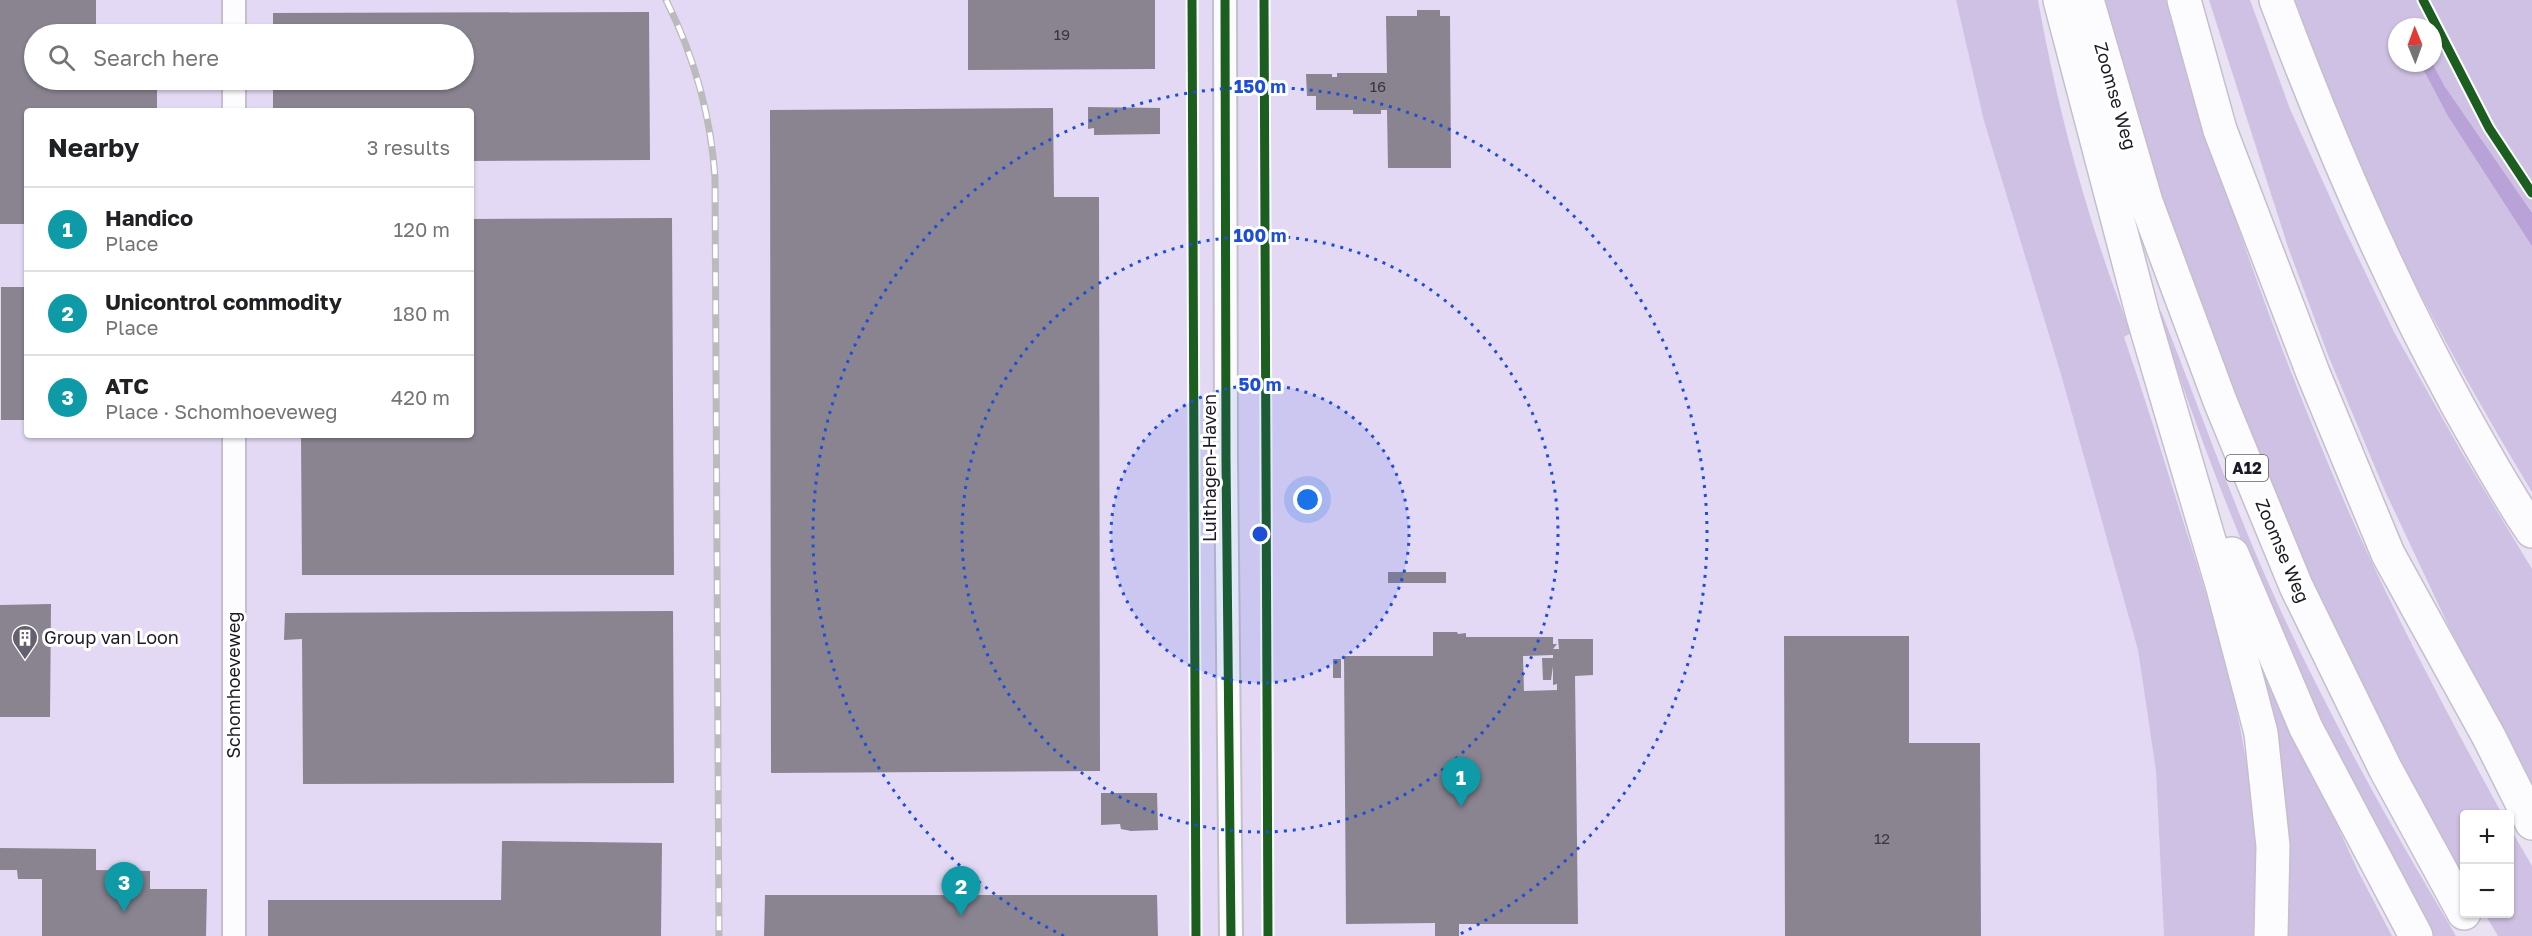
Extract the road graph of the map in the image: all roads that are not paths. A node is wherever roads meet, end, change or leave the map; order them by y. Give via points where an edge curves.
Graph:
1 (234, 0) edge
2 (1225, 0) edge
3 (2060, 0) edge
4 (2087, 0) edge
5 (2184, 0) edge
6 (2276, 0) edge
7 (234, 24) edge
8 (234, 90) edge
9 (234, 108) edge
10 (2168, 394) junction
11 (234, 438) edge
12 (2532, 531) edge
13 (2532, 823) edge
14 (2460, 906) edge
15 (2467, 918) edge
16 (234, 936) edge
17 (1231, 936) edge
18 (2271, 936) edge
19 (2416, 936) edge
20 (2478, 936) edge

1 - 7 street
2 - 17 street, Luithagen-Haven
3 - 10 highway via 2143,316
4 - 14 highway, Zoomse Weg / A12 via 2146,202 2220,401 2296,586 2385,770
5 - 13 highway via 2220,130 2313,373 2388,554
6 - 12 highway via 2313,97 2415,327 2507,494
8 - 9 street
10 - 18 highway via 2261,734 2273,846
10 - 19 highway via 2306,728
11 - 16 street, Schomhoeveweg
15 - 20 highway, Zoomse Weg / A12

